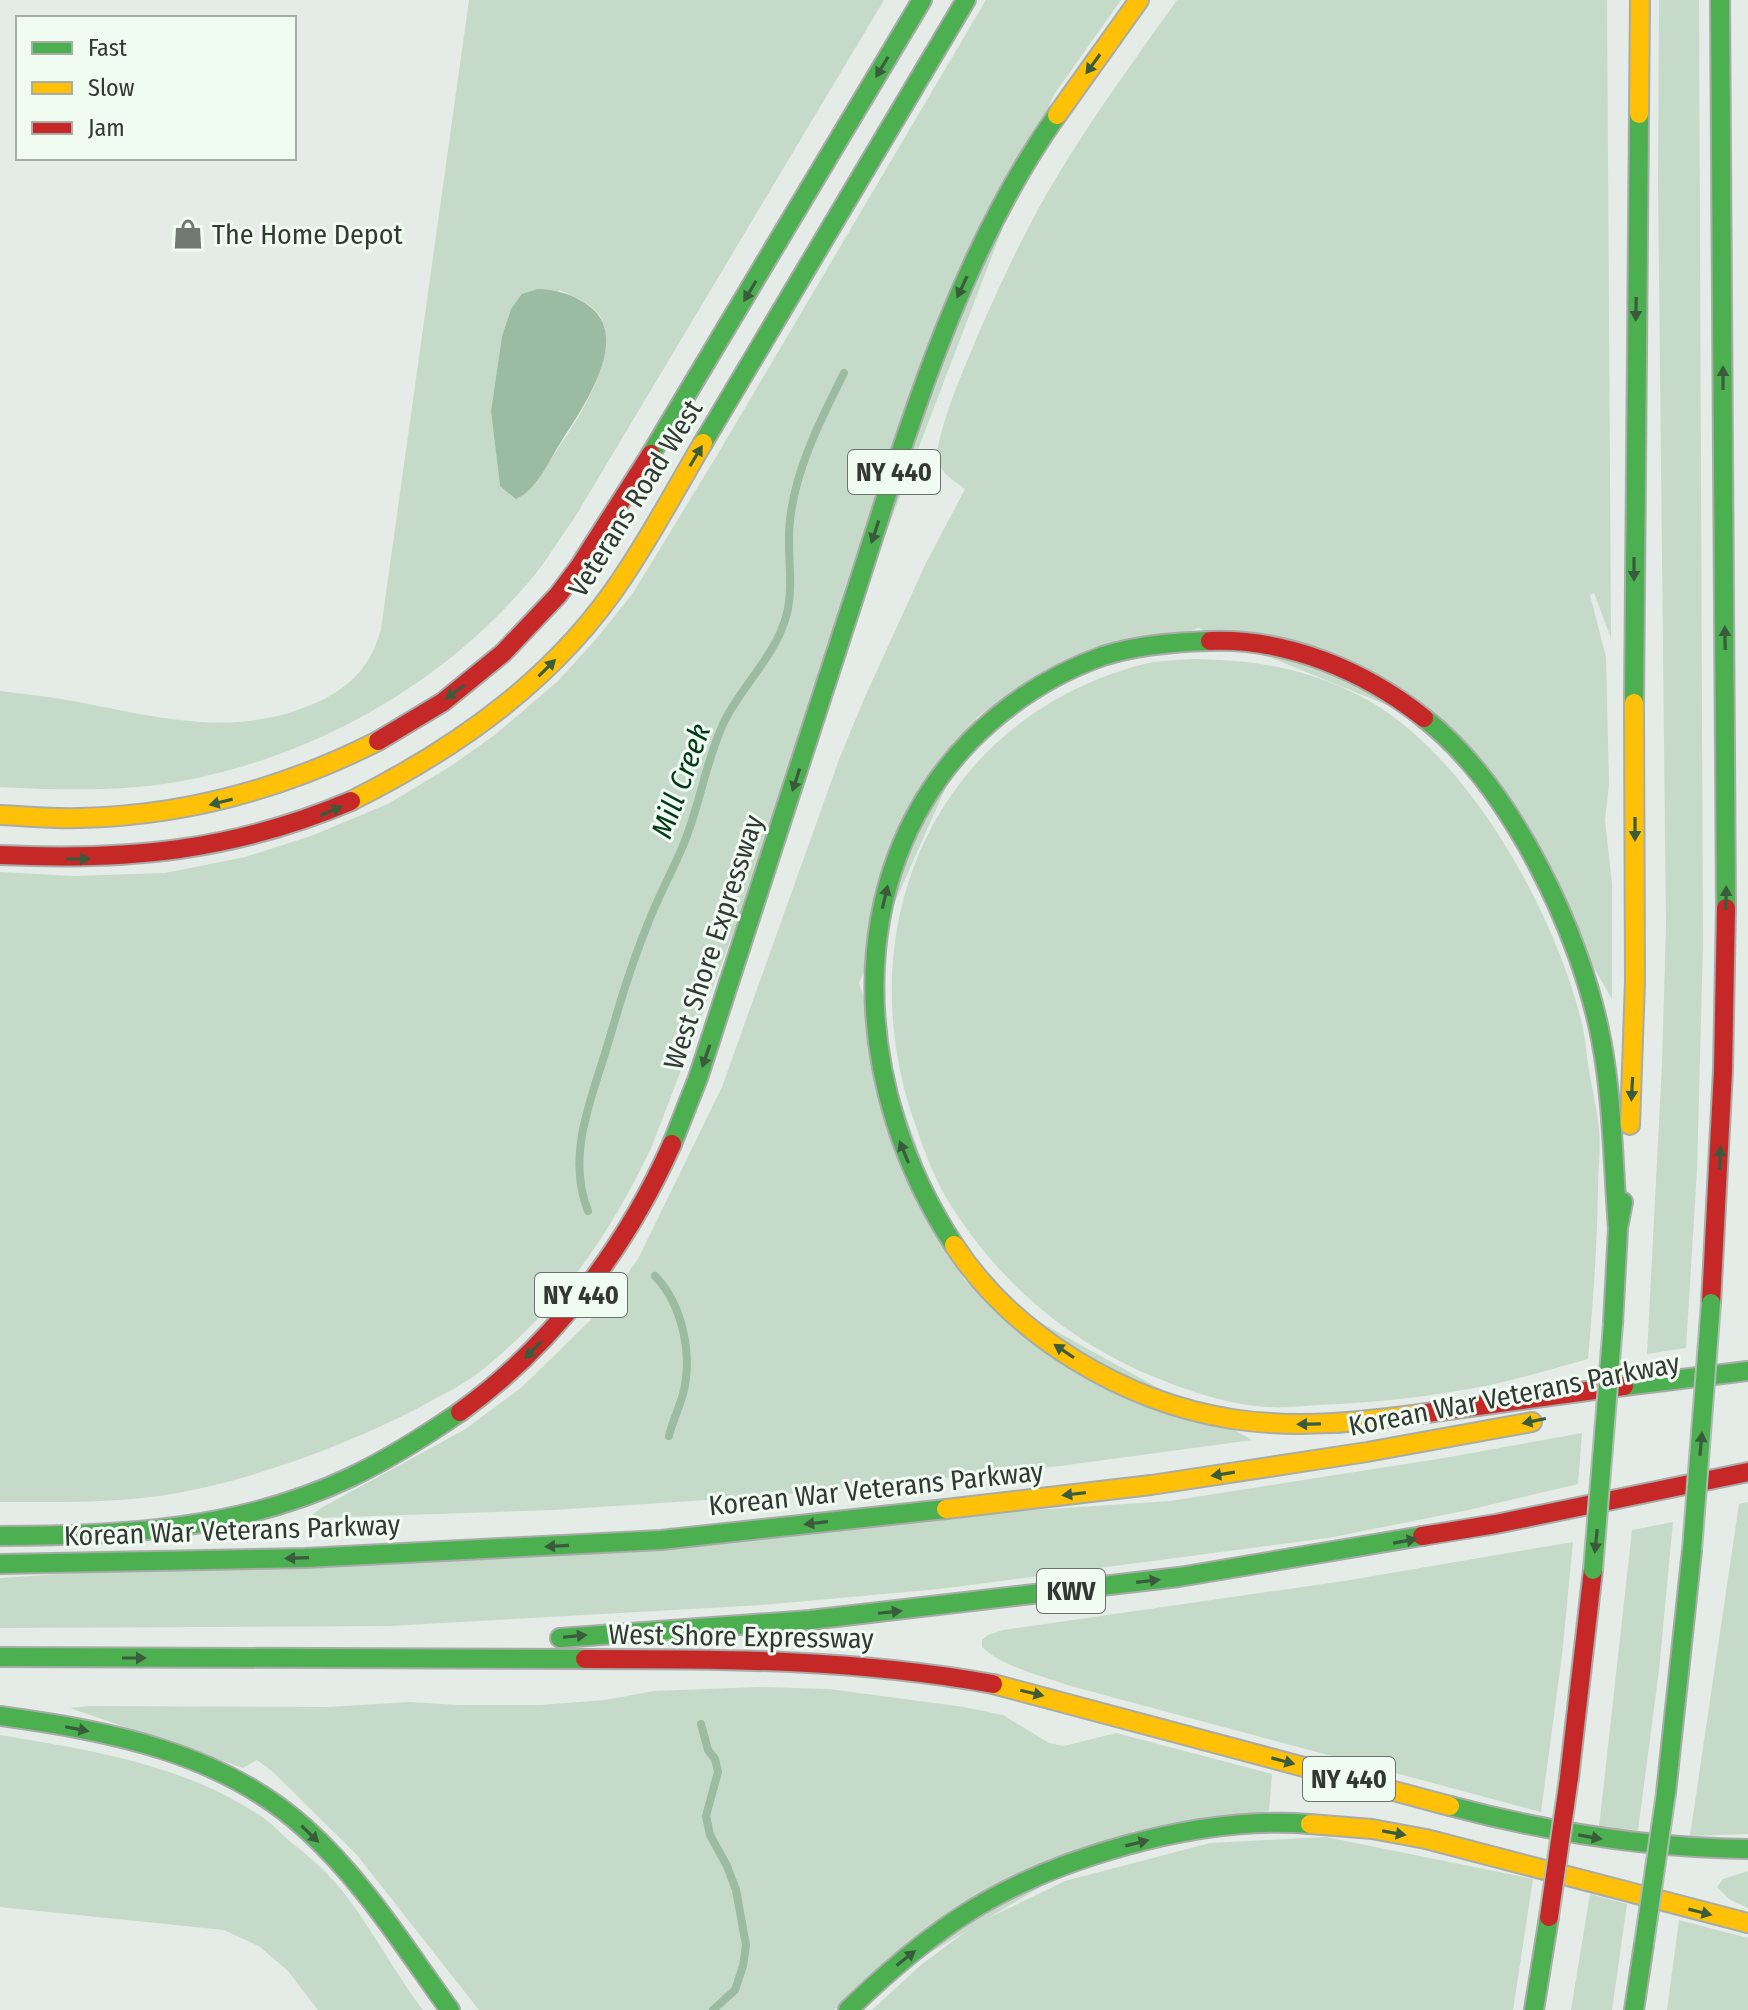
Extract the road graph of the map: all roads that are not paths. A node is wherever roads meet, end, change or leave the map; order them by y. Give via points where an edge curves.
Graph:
1 (922, 0) edge
2 (966, 0) edge
3 (1139, 0) edge
4 (1640, 0) edge
5 (1720, 0) edge
6 (0, 815) edge
7 (0, 855) edge
8 (1618, 1228) junction
9 (1748, 1371) edge
10 (1748, 1377) edge
11 (1581, 1412) dead end
12 (1550, 1418) dead end
13 (1748, 1472) edge
14 (0, 1536) edge
15 (0, 1564) edge
16 (0, 1657) edge
17 (386, 1660) junction
18 (0, 1716) edge
19 (1748, 1849) edge
20 (1748, 1923) edge
21 (450, 2010) edge
22 (848, 2010) edge
23 (1534, 2010) edge
24 (1634, 2010) edge

1 -> 6 main road, Veterans Road West via 589,555 535,622 493,663 376,742 335,763 243,796 198,808 120,817
7 -> 2 main road, Veterans Road West via 107,859 258,837 308,821 399,779 523,692 624,576
3 -> 14 main road, West Shore Expressway / NY 440 via 1041,141 957,298 906,435 698,1078 661,1169 588,1287 525,1358 451,1419 332,1486 264,1510 175,1529
4 -> 8 main road via 1634,1037 1628,1179
24 -> 5 main road, bridge via 1666,1793 1692,1550 1723,1070 1727,878
9 -> 8 main road via 1387,1418 1278,1423 1214,1416 1171,1404 1109,1378 1060,1349 994,1294 964,1260 923,1195 894,1124 879,1058 874,960 894,862 921,805 954,757 999,713 1078,666 1145,645 1206,639 1276,645 1340,666 1399,698 1453,744 1495,798 1541,872 1575,946 1605,1065
8 -> 23 main road, bridge via 1593,1570
10 - 11 main road, Korean War Veterans Parkway
12 -> 15 main road, Korean War Veterans Parkway via 1151,1485 748,1532 305,1558
17 -> 13 main road, KWV via 576,1636 810,1620 1179,1577 1512,1521
16 -> 17 main road, West Shore Expressway / NY 440
17 -> 19 main road, West Shore Expressway / NY 440 via 768,1659 912,1671 1040,1695 1501,1820 1645,1845
18 -> 21 main road via 146,1744 244,1784 304,1827 330,1853
22 -> 20 main road via 946,1929 1044,1874 1136,1842 1232,1826 1301,1823 1403,1834

